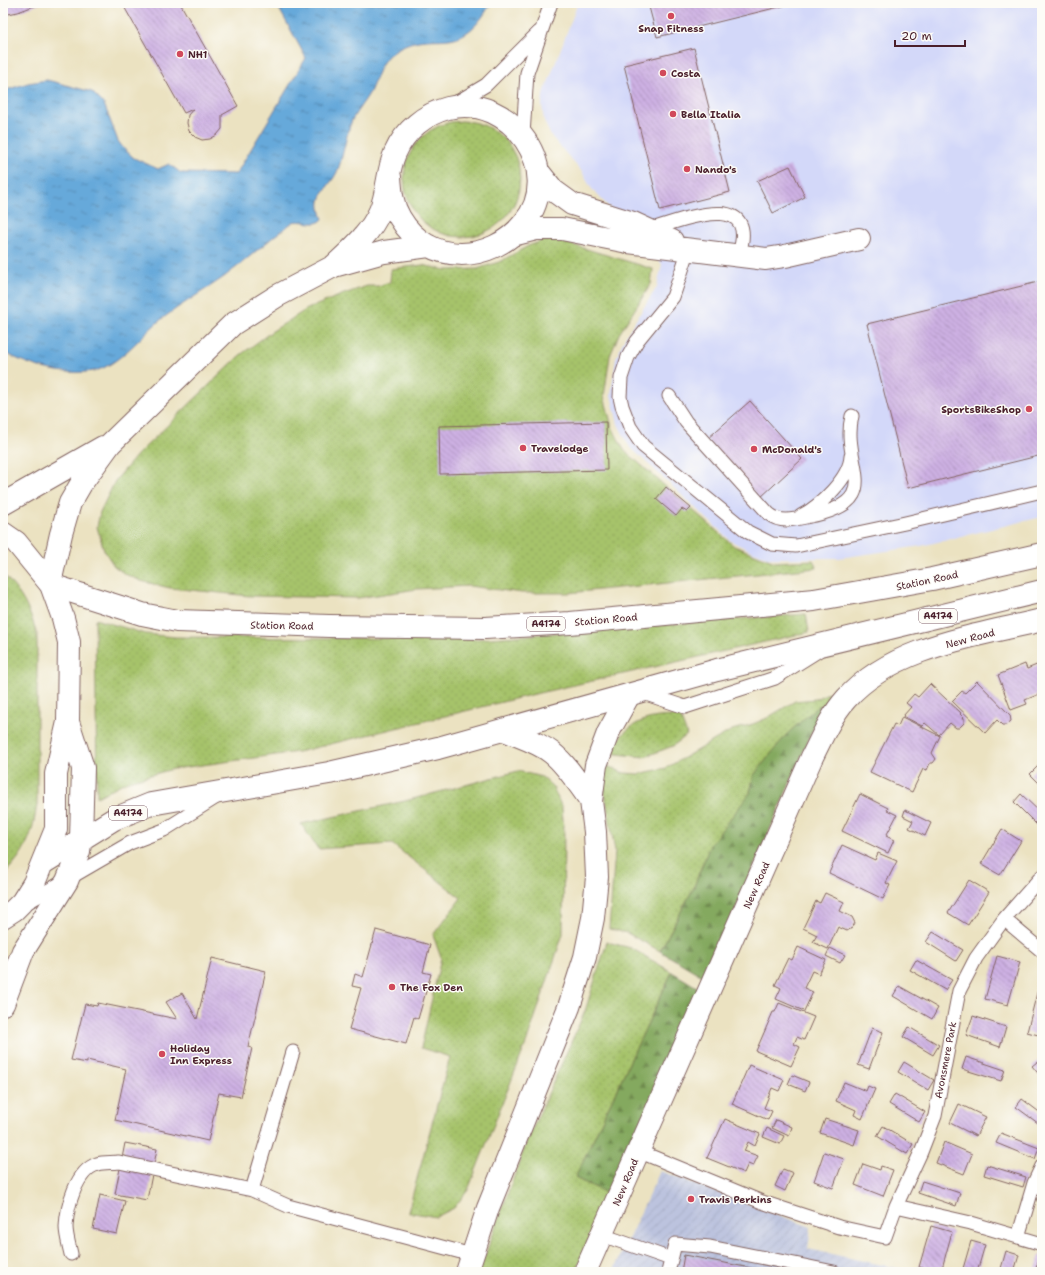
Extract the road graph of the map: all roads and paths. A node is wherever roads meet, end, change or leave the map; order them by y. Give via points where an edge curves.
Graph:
1 (551, 3) edge
2 (541, 29) junction
3 (449, 107) junction
4 (523, 135) junction
5 (538, 171) junction
6 (390, 177) junction
7 (649, 230) junction
8 (516, 234) junction
9 (859, 239) dead end
10 (429, 246) junction
11 (689, 249) junction
12 (738, 257) junction
13 (334, 266) junction
14 (669, 396) dead end
15 (852, 416) dead end
16 (110, 444) junction
17 (851, 450) junction
18 (1042, 491) edge
19 (3, 504) edge
20 (796, 519) junction
21 (3, 533) edge
22 (1042, 554) edge
23 (50, 584) junction
24 (1042, 591) edge
25 (1042, 620) edge
26 (635, 693) junction
27 (68, 722) junction
28 (504, 730) junction
29 (225, 791) junction
30 (591, 801) junction
31 (82, 838) junction
32 (43, 863) junction
33 (1042, 876) edge
34 (67, 881) junction
35 (9, 914) edge
36 (1004, 919) junction
37 (1042, 951) edge
38 (3, 1004) edge
39 (293, 1052) dead end
40 (638, 1150) junction
41 (1042, 1166) edge
42 (252, 1190) junction
43 (896, 1206) junction
44 (602, 1235) junction
45 (1018, 1237) junction
46 (1042, 1244) edge
47 (71, 1254) dead end
48 (671, 1259) junction
49 (469, 1264) edge
50 (585, 1272) edge
51 (668, 1272) edge
52 (834, 1272) edge

1 - 2 lane
2 - 3 lane via 486,85
2 - 4 lane via 527,73
3 - 4 street via 470,106 490,110 508,120
3 - 6 street via 426,116 407,132 395,153
4 - 5 street via 533,152
5 - 7 street via 554,191 572,204
5 - 8 street via 534,205
6 - 10 street via 391,198 399,218 412,234
6 - 13 street via 380,211 362,239
7 - 11 street
7 - 12 lane via 678,221 725,213 735,218 744,232
8 - 10 street via 497,247 475,254 451,254
8 - 11 street via 536,229 562,229 628,242
9 - 12 street via 775,258
10 - 13 street via 384,252
11 - 12 street
11 - 18 lane via 673,296 637,341 628,357 621,378 622,406 630,427 643,446 748,532 772,544 796,546
13 - 16 street via 277,296 234,324
14 - 20 lane via 686,422 769,514 779,520
15 - 17 lane via 848,438
16 - 19 street
16 - 23 street via 80,484 70,503
17 - 20 lane via 850,465 845,475 818,504
17 - 20 lane via 857,481 848,502 830,511
21 - 23 street via 16,542
22 - 23 street, Station Road / A4174 via 918,582 814,600 570,623 485,628 177,621 142,614
23 - 27 street via 69,642
24 - 26 street, A4174 via 717,670
25 - 40 street, New Road via 935,647 896,661 870,677 836,712 812,757
26 - 28 street, A4174
26 - 30 street via 600,752
27 - 31 street via 83,768
27 - 32 street via 56,774 56,829
28 - 29 street, A4174 via 377,762
28 - 30 street via 552,753 576,779
29 - 31 street, A4174 via 151,804 128,813
29 - 34 lane via 164,830 130,843
30 - 49 street via 597,877 593,918 585,957 569,1007 502,1172
31 - 32 street, A4174
31 - 34 street via 76,862
32 - 35 street via 22,902
33 - 36 lane, Avonsmere Park
34 - 35 lane
34 - 38 street via 23,951
36 - 37 lane
36 - 43 lane, Avonsmere Park via 976,958 959,992 935,1116
39 - 42 lane
40 - 43 lane, Avonsmere Park via 762,1202 838,1227 885,1236
40 - 44 street, New Road
41 - 45 lane via 1034,1182
42 - 47 lane via 119,1162 98,1164 87,1169 77,1181 71,1199 66,1227
42 - 49 lane via 288,1206
43 - 45 lane
44 - 48 lane
44 - 50 street, New Road
45 - 46 lane
48 - 51 lane
48 - 52 lane via 675,1244 710,1247

